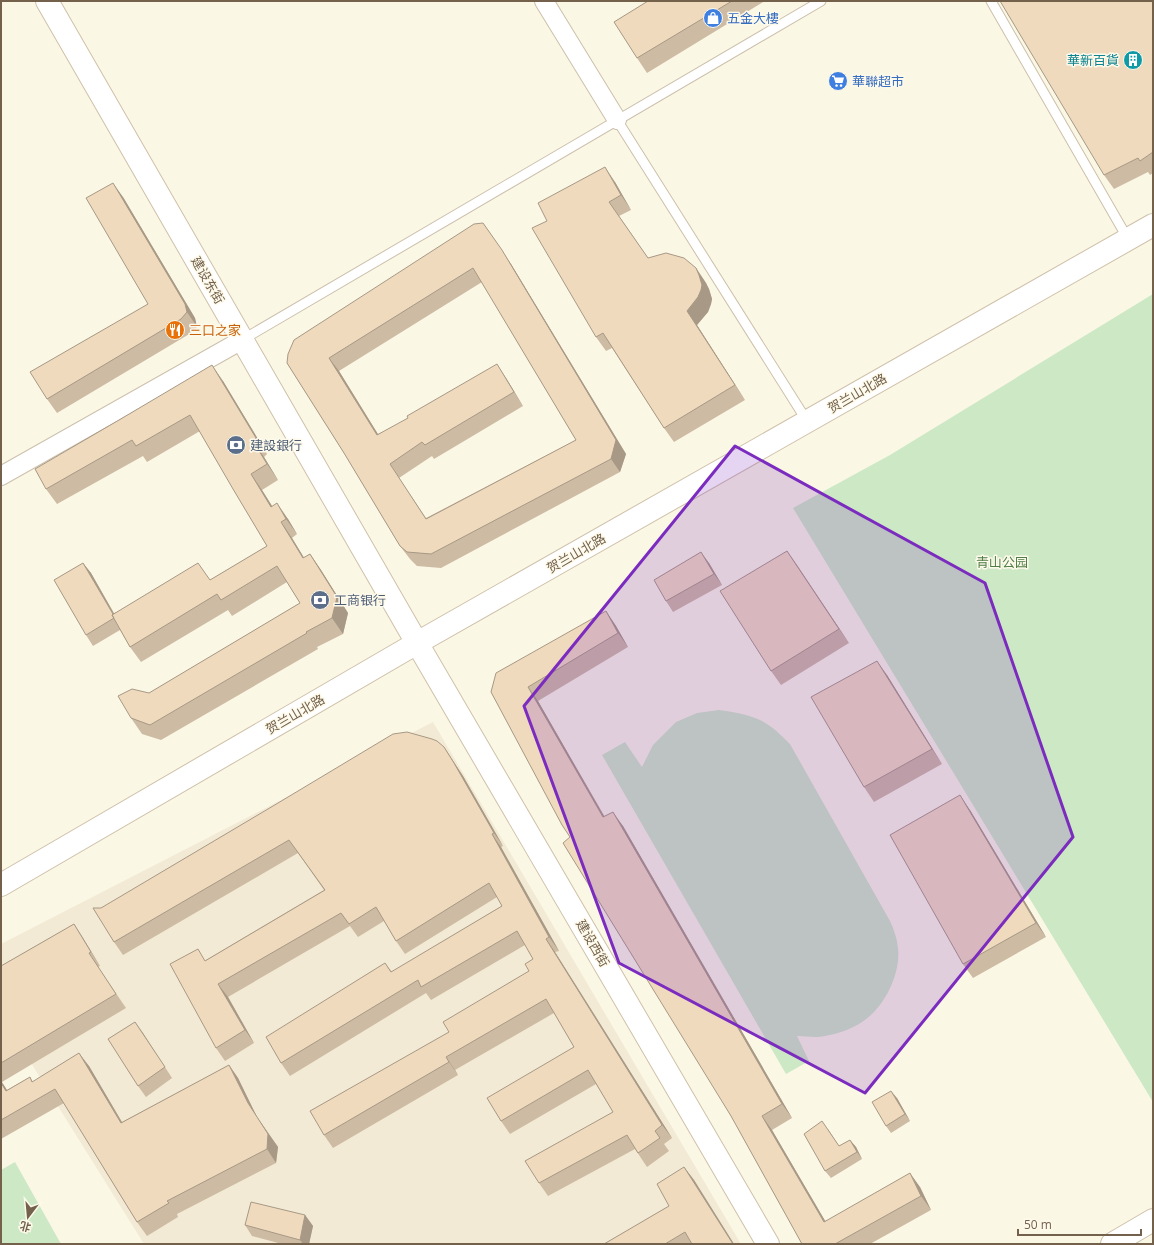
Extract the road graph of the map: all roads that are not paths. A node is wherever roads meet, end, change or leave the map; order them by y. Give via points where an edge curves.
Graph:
1 (544, 1) edge
2 (822, 1) edge
3 (991, 1) edge
4 (53, 3) edge
5 (617, 120) junction
6 (1153, 225) edge
7 (1128, 239) junction
8 (242, 340) junction
9 (807, 421) junction
10 (1, 476) edge
11 (417, 643) junction
12 (1, 885) edge
13 (1153, 1220) edge
14 (768, 1244) edge
15 (1112, 1244) edge

1 - 5 street
2 - 5 lane
3 - 7 lane
4 - 8 main road, 建设东街
5 - 8 lane
5 - 9 lane
6 - 7 main road, 贺兰山北路
7 - 9 main road, 贺兰山北路
8 - 10 street
8 - 11 main road, 建设东街
9 - 11 main road, 贺兰山北路
11 - 12 main road, 贺兰山北路
11 - 14 main road, 建设西街
13 - 15 main road

